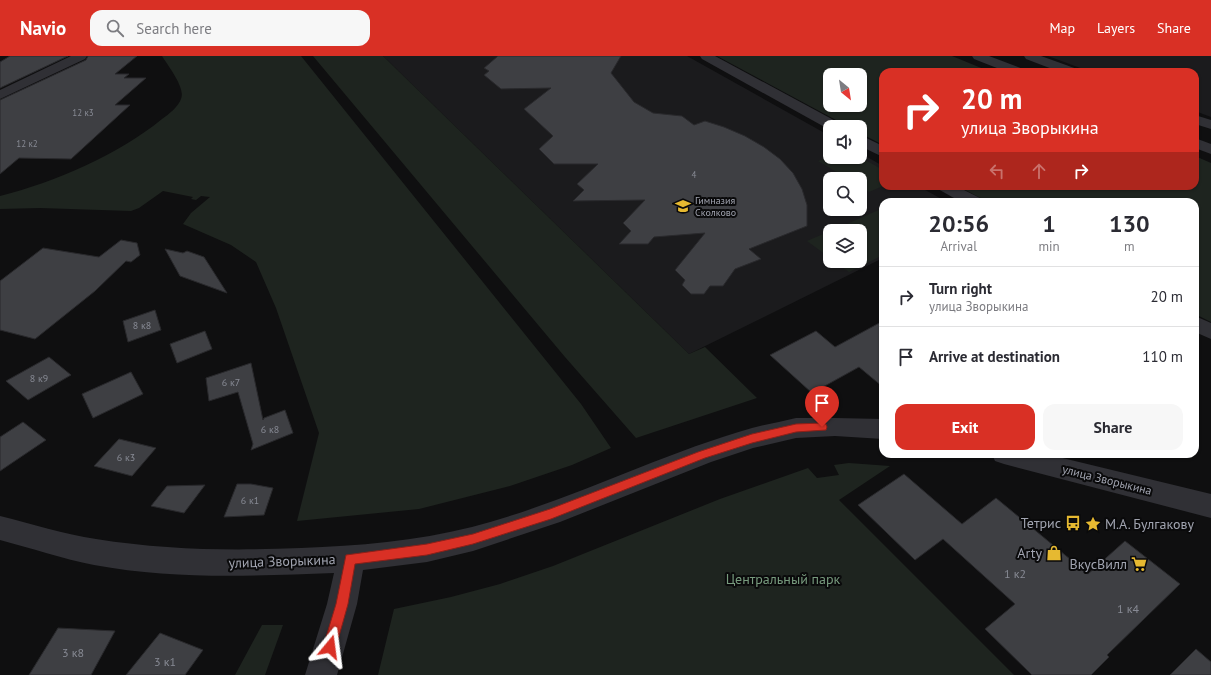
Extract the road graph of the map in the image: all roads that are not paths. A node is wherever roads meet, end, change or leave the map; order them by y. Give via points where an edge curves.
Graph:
1 (81, 56) edge
2 (706, 56) edge
3 (978, 56) edge
4 (1030, 56) edge
5 (1008, 68) edge
6 (1062, 68) edge
7 (0, 95) edge
8 (823, 120) edge
9 (1199, 120) edge
10 (1211, 125) edge
11 (867, 144) edge
12 (1199, 144) edge
13 (1211, 149) edge
14 (879, 150) edge
15 (952, 190) edge
16 (966, 198) edge
17 (1199, 325) edge
18 (1211, 332) edge
19 (879, 429) edge
20 (1020, 458) edge
21 (1211, 506) edge
22 (0, 528) edge
23 (350, 559) junction
24 (321, 675) edge

1 - 7 street
2 - 8 street
3 - 5 street
4 - 6 street
9 - 10 street
11 - 14 street
12 - 13 street
15 - 16 street
17 - 18 street
19 - 23 street, улица Зворыкина via 796,428 752,438 551,514 473,539 427,549
20 - 21 street, улица Зворыкина
22 - 23 street, улица Зворыкина via 94,552 164,561 238,564
23 - 24 street via 342,604

